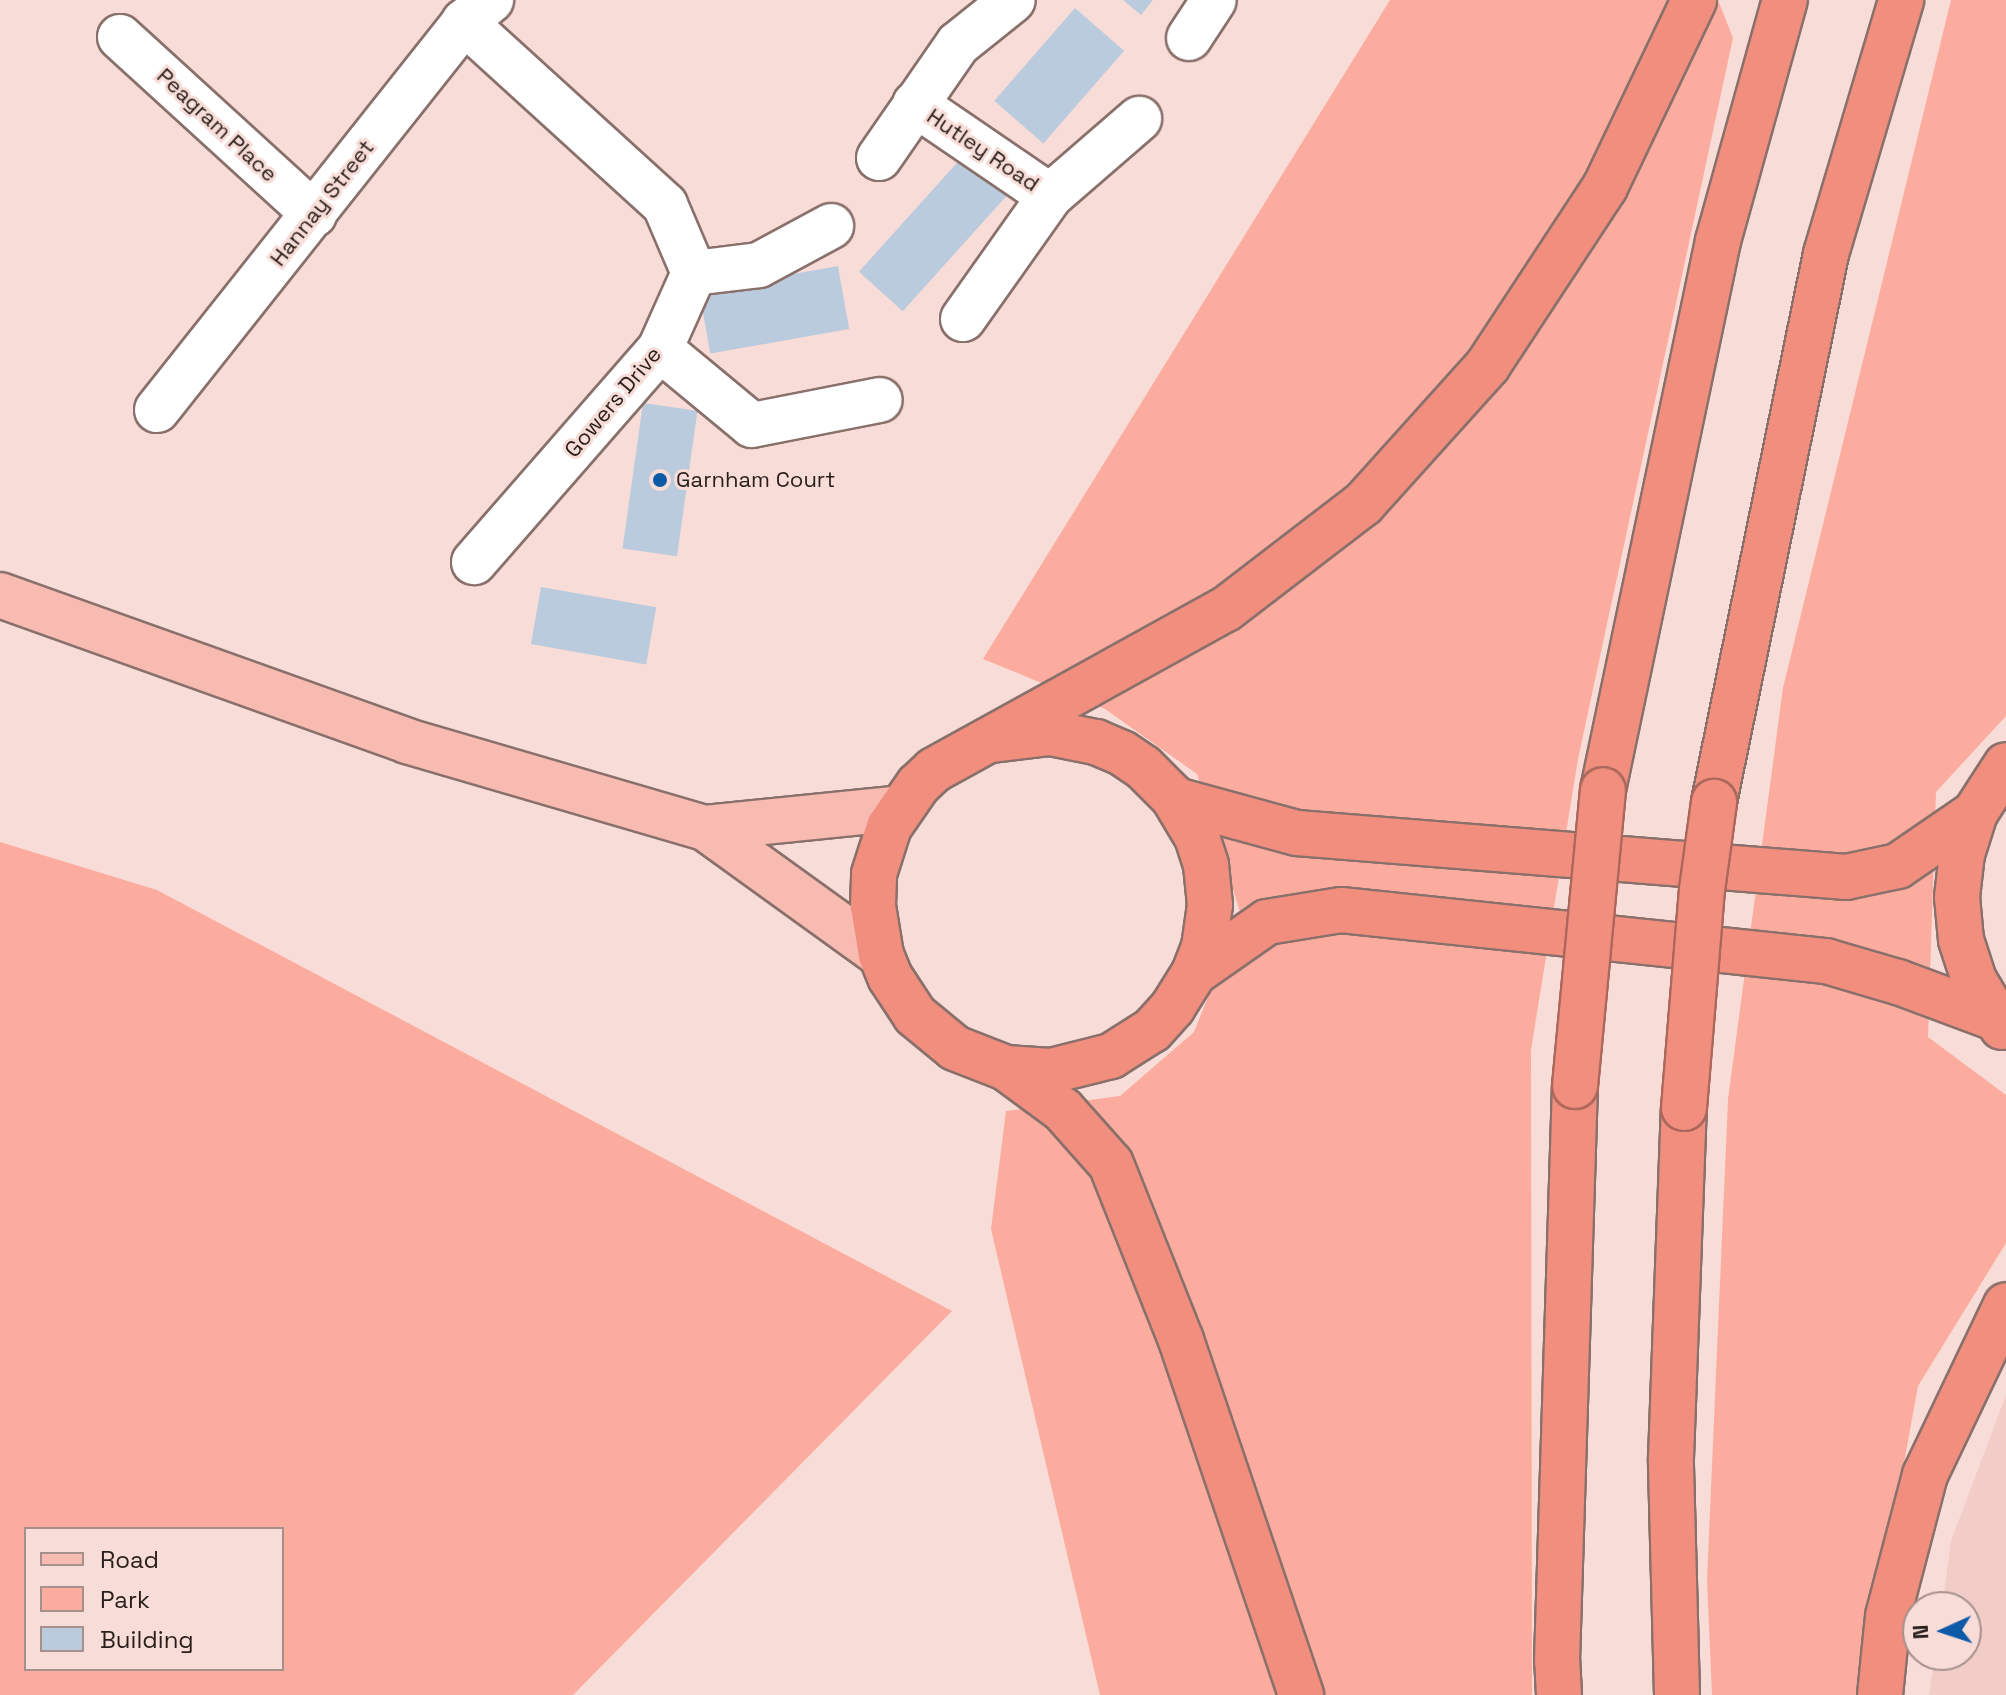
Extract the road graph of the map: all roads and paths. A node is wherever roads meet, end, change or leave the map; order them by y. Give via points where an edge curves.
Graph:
1 (1013, 0) edge
2 (1214, 0) edge
3 (1694, 0) edge
4 (1785, 0) edge
5 (1901, 0) edge
6 (477, 11) edge
7 (120, 37) dead end
8 (1189, 38) dead end
9 (915, 104) junction
10 (1139, 119) dead end
11 (879, 158) dead end
12 (1050, 196) junction
13 (314, 214) junction
14 (831, 226) dead end
15 (694, 273) junction
16 (963, 319) dead end
17 (660, 349) junction
18 (880, 400) dead end
19 (157, 410) dead end
20 (474, 562) dead end
21 (0, 595) edge
22 (992, 740) junction
23 (2006, 765) edge
24 (1176, 800) junction
25 (901, 808) junction
26 (1975, 813) junction
27 (705, 828) junction
28 (881, 955) junction
29 (1194, 973) junction
30 (2000, 1025) edge
31 (1006, 1068) junction
32 (2006, 1305) edge
33 (2006, 1362) edge
34 (1965, 1395) junction
35 (1301, 1695) edge
36 (1559, 1695) edge
37 (1677, 1695) edge
38 (1880, 1695) edge

1 - 9 street, Hutley Road via 958,44
2 - 8 street
3 - 22 highway via 1605,187 1488,365 1363,504 1226,609
4 - 36 highway, bridge via 1718,241 1603,790 1575,1086
5 - 37 highway, bridge via 1826,254 1714,802 1702,890 1684,1108 1671,1458
6 - 13 street, Hannay Street
6 - 15 street via 665,205
7 - 13 street, Peagram Place
9 - 11 street, Hutley Road
9 - 12 street, Hutley Road
10 - 12 street, Hutley Road
12 - 16 street, Hutley Road
13 - 19 street, Hannay Street
14 - 15 street via 759,265
15 - 17 street, Gowers Drive
17 - 18 street via 752,425
17 - 20 street, Gowers Drive
21 - 27 main road via 407,741
22 - 24 highway via 1050,733 1096,742 1143,767
22 - 25 highway via 934,770
23 - 26 highway
24 - 26 highway via 1297,833 1846,877 1898,866
24 - 29 highway via 1197,837 1210,905
25 - 27 main road
25 - 28 highway via 874,874
26 - 30 highway via 1962,854 1957,897 1961,940 1974,980
27 - 28 main road
28 - 31 highway via 902,998 932,1031 955,1048
29 - 30 highway via 1267,922 1341,910 1826,961 1898,982
29 - 31 highway via 1152,1030 1111,1056 1051,1071
31 - 35 highway via 1063,1110 1111,1164 1181,1340
32 - 34 highway
33 - 34 highway
34 - 38 highway via 1925,1475 1888,1616

